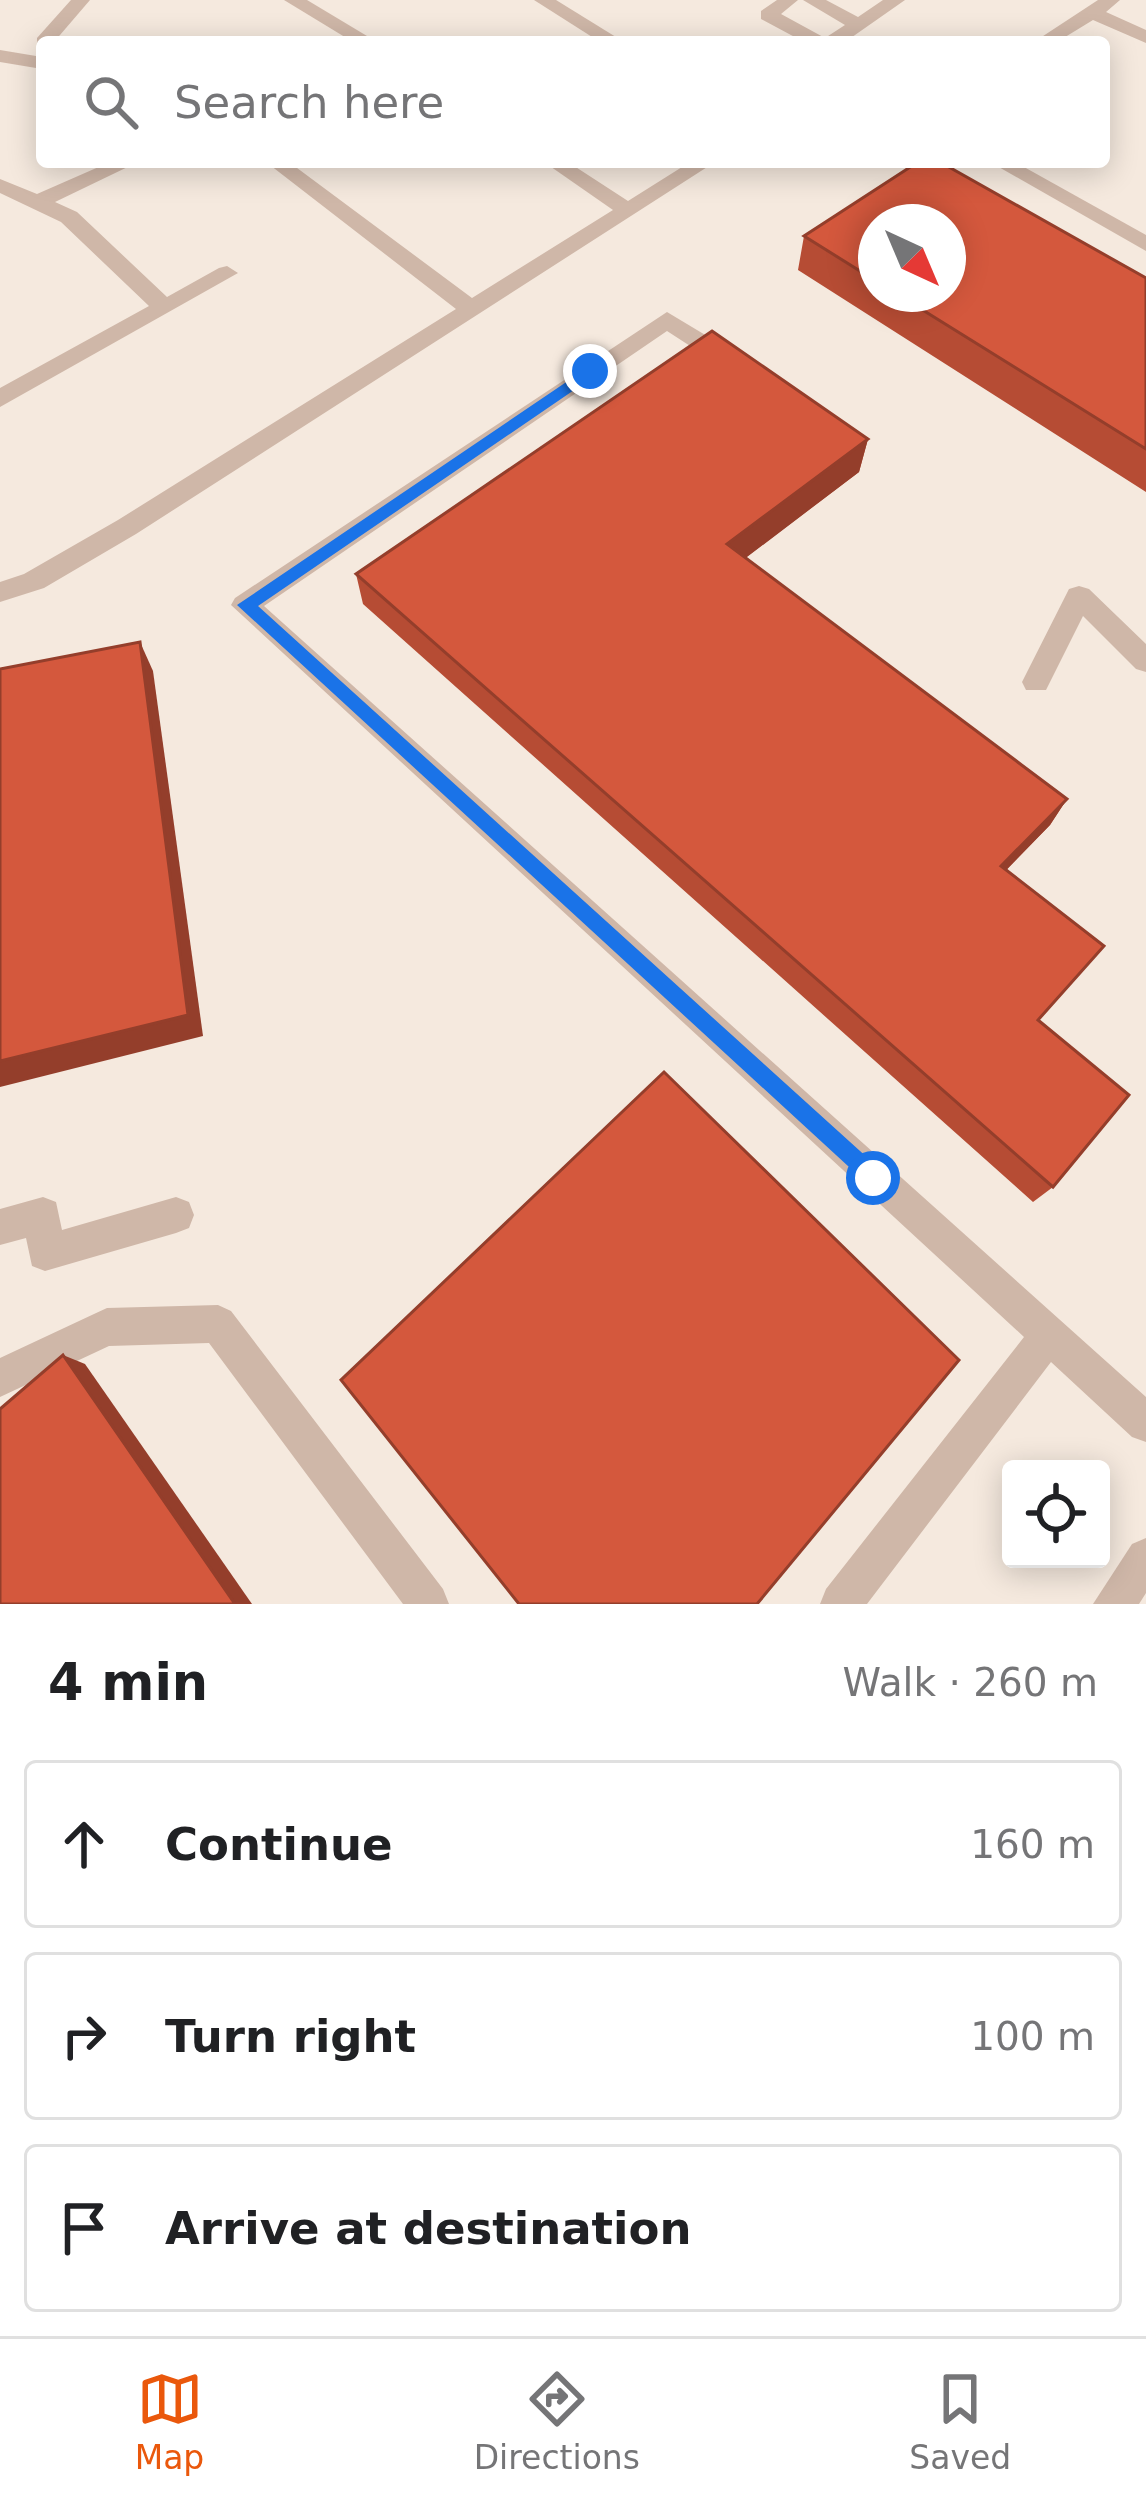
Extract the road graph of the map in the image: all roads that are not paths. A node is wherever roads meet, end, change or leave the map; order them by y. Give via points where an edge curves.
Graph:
1 (81, 0) edge
2 (293, 0) edge
3 (543, 0) edge
4 (789, 0) edge
5 (812, 0) edge
6 (896, 0) edge
7 (1111, 0) edge
8 (1091, 12) junction
9 (857, 24) junction
10 (347, 29) junction
11 (52, 36) edge
12 (337, 36) edge
13 (358, 36) edge
14 (604, 36) edge
15 (808, 36) edge
16 (840, 36) edge
17 (1053, 36) edge
18 (1146, 37) edge
19 (36, 52) edge
20 (0, 56) edge
21 (114, 168) edge
22 (284, 168) edge
23 (563, 168) edge
24 (695, 168) edge
25 (1011, 168) edge
26 (0, 185) edge
27 (40, 201) junction
28 (627, 210) junction
29 (1146, 244) edge
30 (227, 273) dead end
31 (165, 308) junction
32 (470, 308) junction
33 (762, 382) edge
34 (0, 399) edge
35 (0, 592) edge
36 (1146, 661) edge
37 (1036, 682) dead end
38 (176, 1215) dead end
39 (0, 1227) edge
40 (1047, 1337) junction
41 (0, 1378) edge
42 (1146, 1423) edge
43 (428, 1604) edge
44 (841, 1604) edge

1 - 11 street
2 - 10 street
3 - 14 street
4 - 15 street via 768,14
5 - 9 street
6 - 9 street
7 - 8 street
8 - 17 street
8 - 18 street
9 - 16 street
10 - 12 street
10 - 13 street
19 - 20 street
21 - 27 street
22 - 32 street
23 - 28 street
24 - 28 street
25 - 29 street
26 - 27 street
27 - 31 street via 94,237
28 - 32 street
30 - 31 street
31 - 34 street
32 - 35 street via 127,527
33 - 40 street via 667,320 245,605
36 - 37 street via 1079,596
38 - 39 street via 45,1253 43,1215
40 - 42 street
40 - 44 street
41 - 43 street via 107,1327 218,1324

